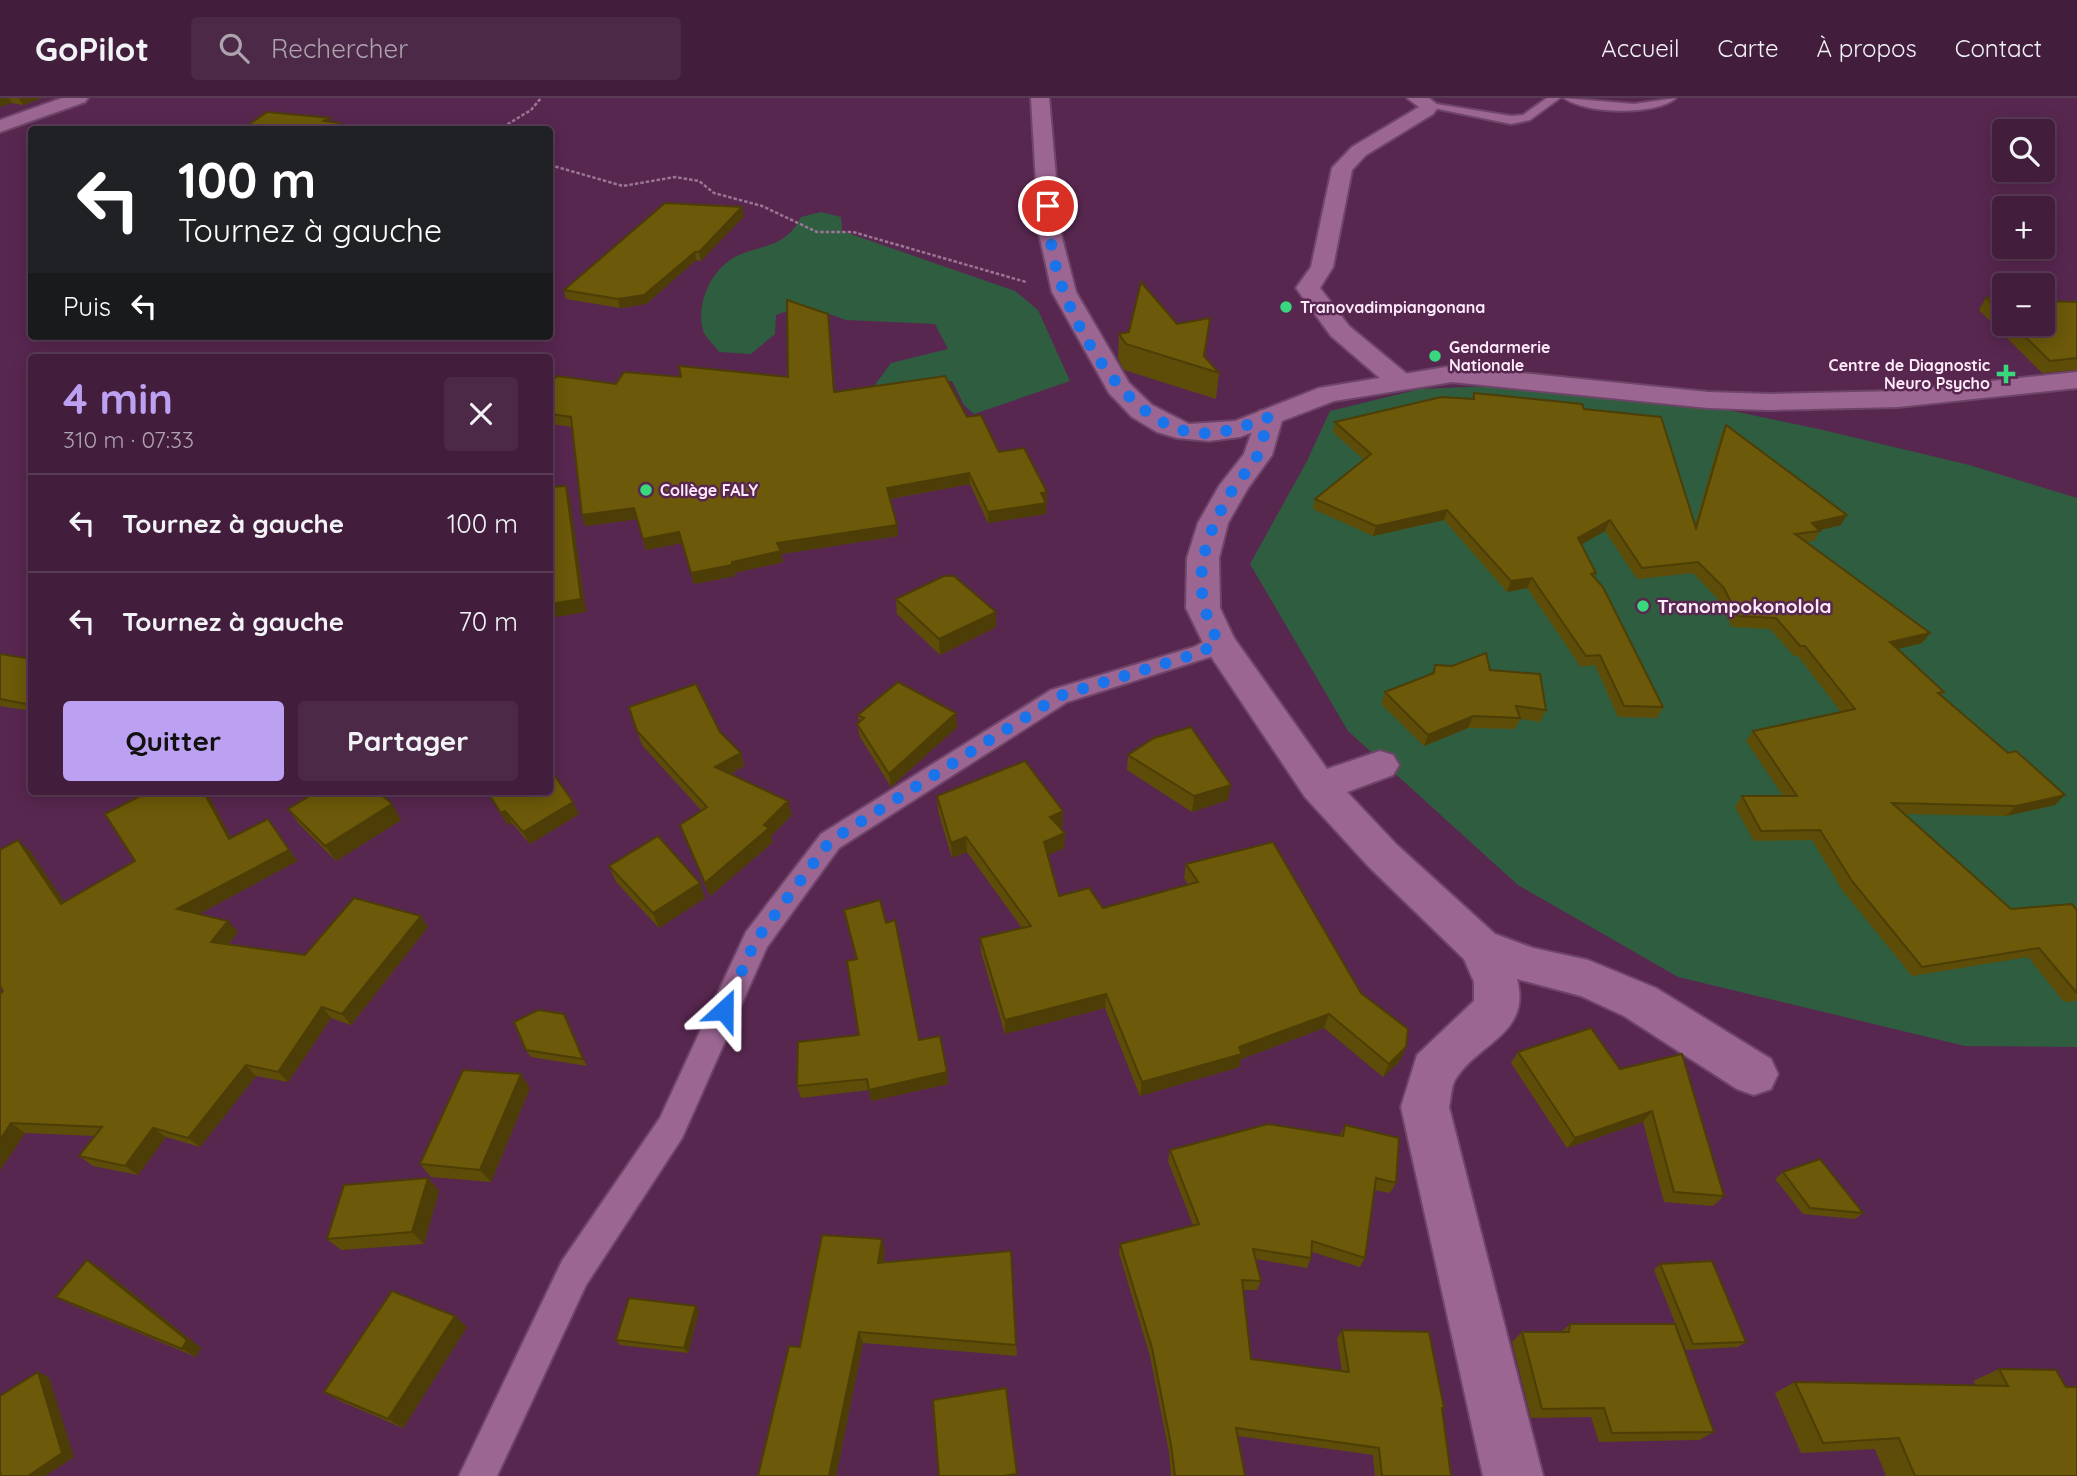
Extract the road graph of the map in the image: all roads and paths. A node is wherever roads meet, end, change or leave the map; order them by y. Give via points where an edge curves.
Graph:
1 (79, 98) edge
2 (541, 98) edge
3 (1040, 98) edge
4 (1554, 98) edge
5 (1570, 98) edge
6 (1670, 98) edge
7 (1423, 102) edge
8 (0, 126) edge
9 (505, 126) edge
10 (553, 165) edge
11 (1064, 292) junction
12 (1398, 380) junction
13 (2077, 380) edge
14 (1269, 417) junction
15 (1218, 641) junction
16 (1380, 765) dead end
17 (1319, 787) junction
18 (1480, 947) junction
19 (1754, 1074) dead end
20 (478, 1476) edge
21 (1513, 1476) edge

1 - 8 street
2 - 9 path
3 - 11 street via 1050,234
4 - 7 lane via 1526,118 1511,120
5 - 6 lane via 1637,109 1652,108
7 - 12 street via 1342,168 1322,267 1308,288 1339,331
10 - 11 path via 623,186 675,177 699,181 713,193 762,206 817,232 853,232
11 - 14 street via 1118,387 1142,411 1187,432 1240,429
12 - 13 street via 1485,375 1708,400 1793,402 1898,399
12 - 14 street via 1328,394
14 - 15 street via 1258,455 1213,523 1203,558 1203,608
15 - 17 street
15 - 20 lane via 1202,652 1059,696 830,841 756,940 671,1128 574,1273
16 - 17 street
17 - 18 street via 1383,856
18 - 19 street via 1588,979 1640,1002
18 - 21 street via 1496,982 1497,1008 1434,1070 1425,1107

